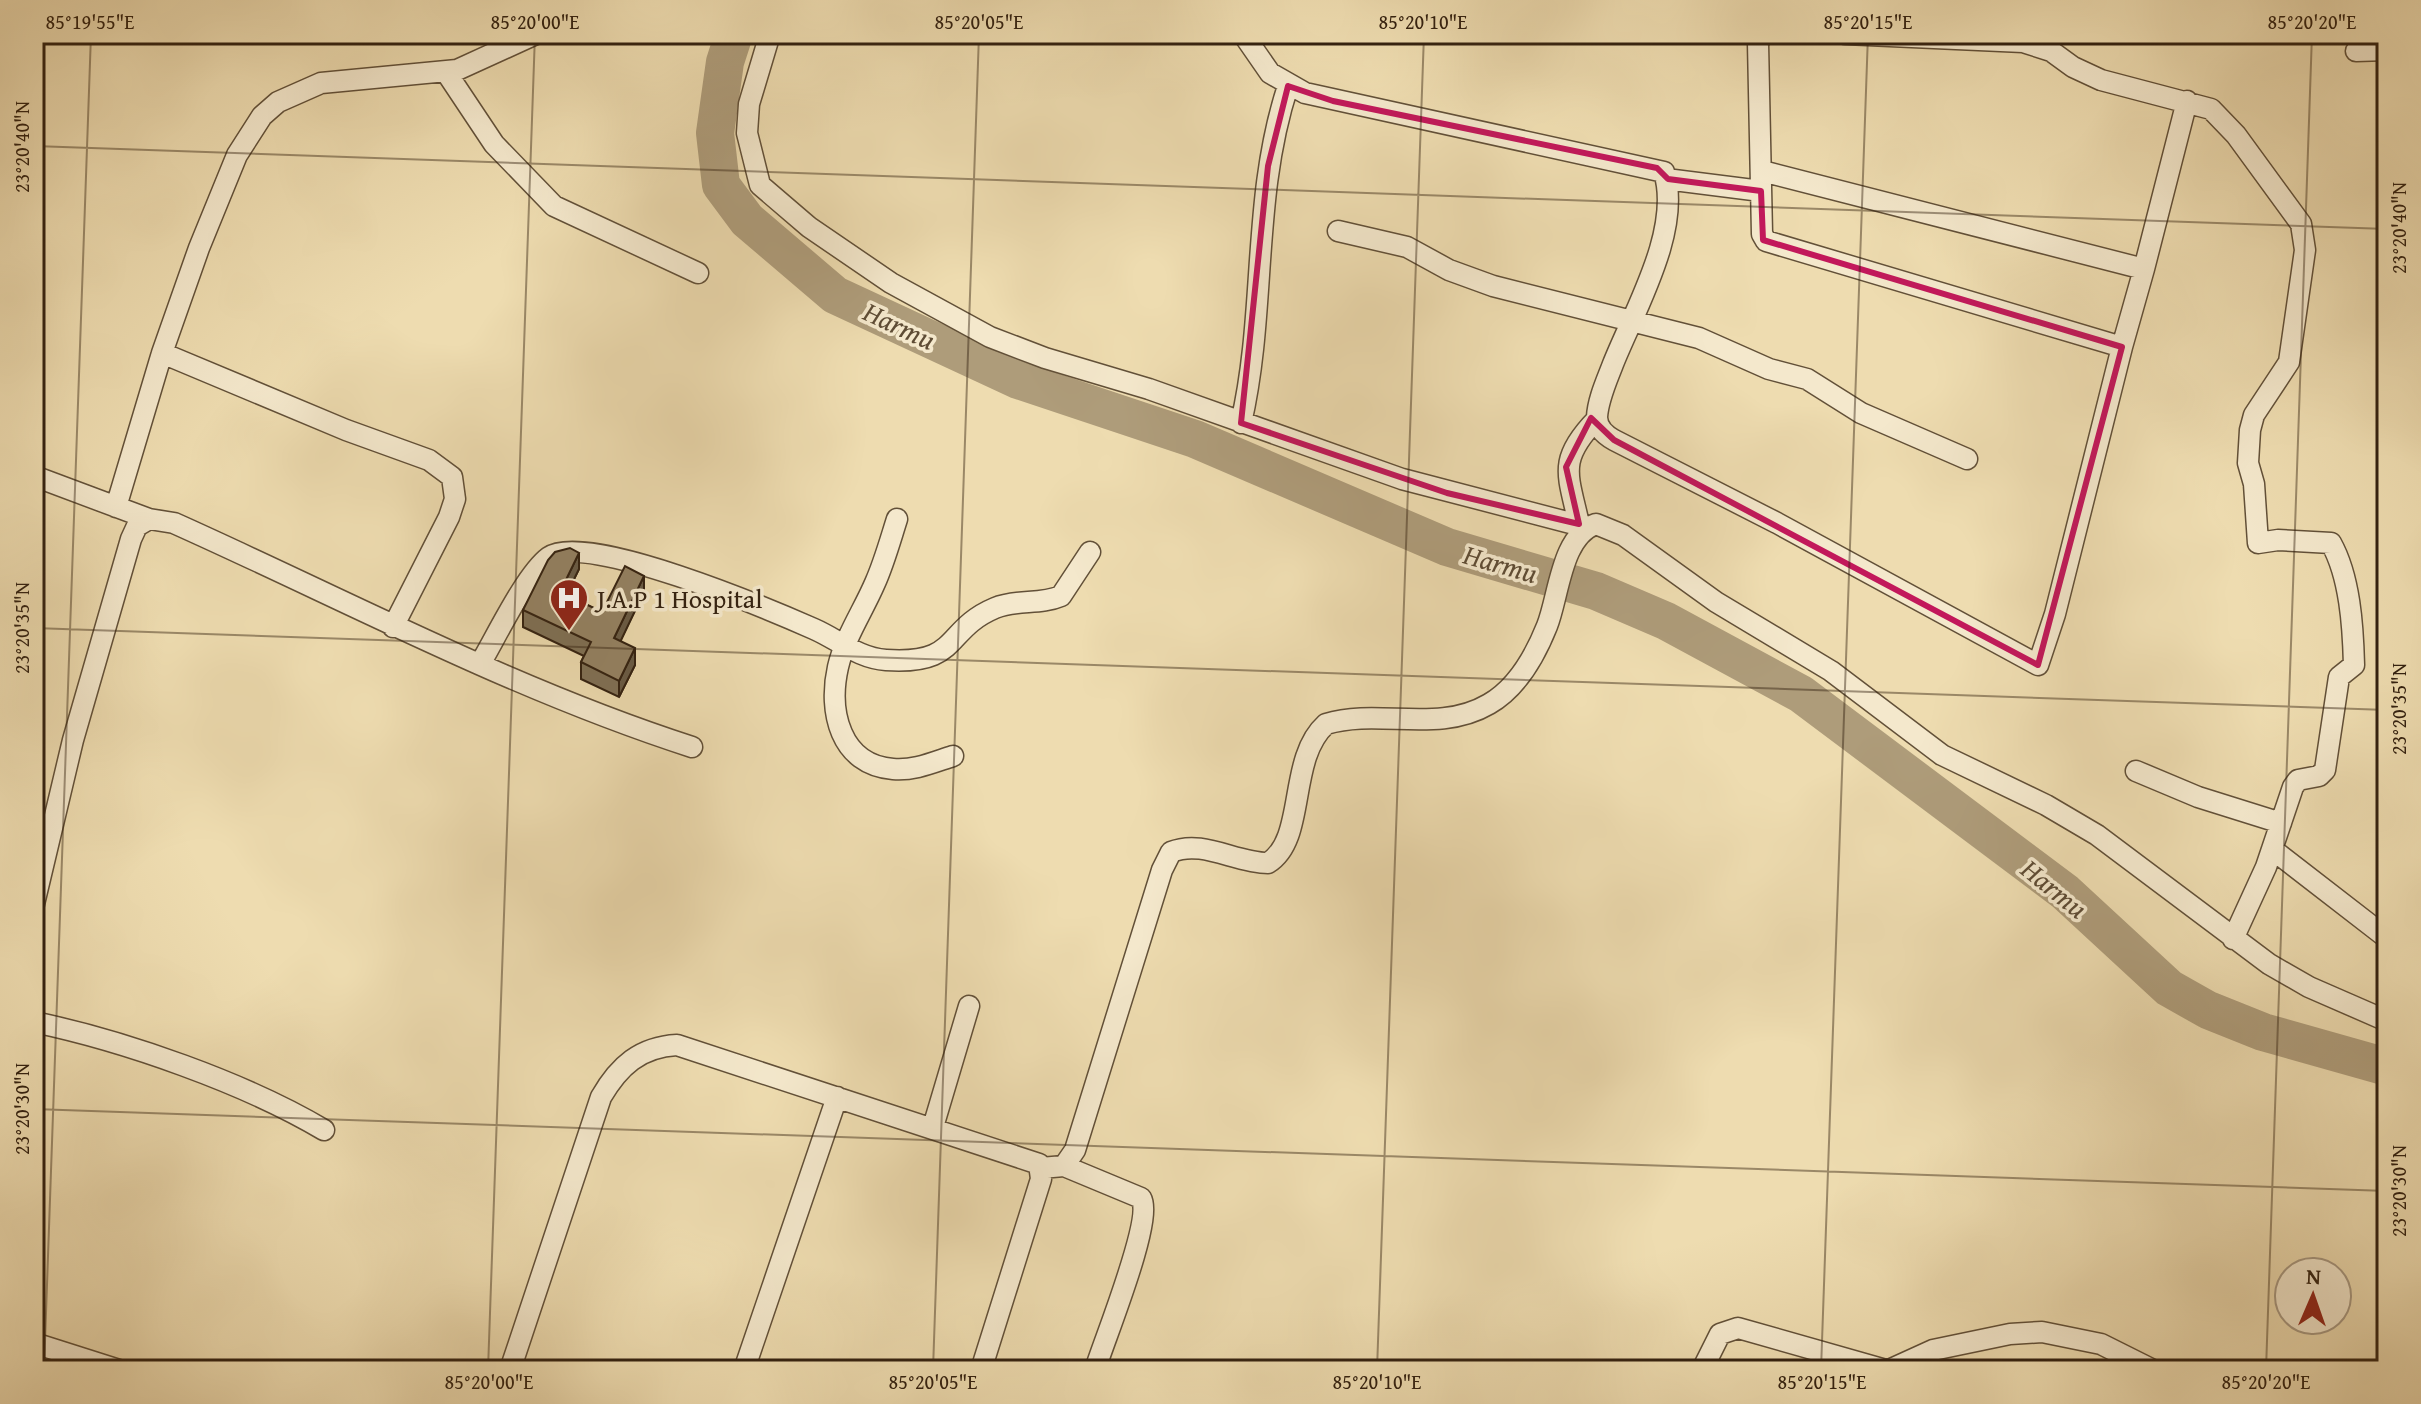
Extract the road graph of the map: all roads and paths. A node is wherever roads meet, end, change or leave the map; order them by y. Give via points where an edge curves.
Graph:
1 (536, 34) edge
2 (770, 34) edge
3 (1243, 34) edge
4 (1763, 34) edge
5 (1845, 34) edge
6 (2387, 50) edge
7 (2356, 51) dead end
8 (446, 72) junction
9 (1288, 86) junction
10 (2187, 101) junction
11 (1666, 179) junction
12 (1762, 181) junction
13 (1338, 231) dead end
14 (2144, 269) junction
15 (698, 273) dead end
16 (1634, 319) junction
17 (2122, 347) junction
18 (162, 353) junction
19 (1597, 419) junction
20 (1241, 423) junction
21 (1967, 459) dead end
22 (34, 476) edge
23 (116, 507) junction
24 (149, 519) junction
25 (897, 519) dead end
26 (1582, 526) junction
27 (1090, 552) dead end
28 (393, 627) junction
29 (844, 645) junction
30 (480, 664) junction
31 (692, 747) dead end
32 (953, 756) dead end
33 (2136, 771) dead end
34 (2281, 823) junction
35 (2272, 849) junction
36 (34, 904) edge
37 (2387, 938) edge
38 (2233, 939) junction
39 (969, 1006) dead end
40 (2387, 1021) edge
41 (34, 1022) edge
42 (837, 1097) junction
43 (933, 1127) junction
44 (324, 1130) dead end
45 (1064, 1166) junction
46 (1041, 1168) junction
47 (34, 1343) edge
48 (119, 1370) edge
49 (510, 1370) edge
50 (744, 1370) edge
51 (981, 1370) edge
52 (1095, 1370) edge
53 (1702, 1370) edge
54 (1887, 1370) edge
55 (2153, 1370) edge

1 - 8 street
2 - 20 street via 749,104 747,133 760,185 775,201 852,258 990,337
3 - 9 street via 1259,61
4 - 12 street via 1758,43
5 - 10 street via 2023,42 2051,51 2093,77
6 - 7 street
8 - 15 street via 494,144 554,206
8 - 18 street via 321,83 278,102 262,116 237,155
9 - 11 street via 1333,101 1657,168
9 - 20 street via 1268,166 1252,359
10 - 14 street
10 - 34 street via 2211,109 2225,123 2288,205 2305,236 2289,362 2254,415 2248,463 2258,543 2331,543 2339,557 2354,665 2339,677 2325,770 2298,780
11 - 12 street
11 - 16 street via 1661,240
12 - 14 street
12 - 17 street via 1766,241
13 - 16 street via 1407,247 1493,286
14 - 17 street
16 - 19 street via 1609,374
16 - 21 street via 1807,379 1871,418
17 - 19 street via 2038,665 1614,440
18 - 23 street
18 - 28 street via 429,460 452,477 455,499 449,517
19 - 26 street via 1566,467
20 - 26 street via 1447,493
22 - 23 street
23 - 24 street
24 - 28 street via 174,523
24 - 36 street via 137,526 131,539 73,740
25 - 29 street via 876,582
26 - 38 street via 1596,524 1623,535 1716,602 1831,671 1942,755 2097,835
26 - 45 street via 1547,626 1508,692 1486,706 1439,720 1362,718 1326,724 1308,745 1282,849 1268,863 1195,847 1171,852 1075,1150
27 - 29 street via 1061,596 988,612 930,658 870,658
28 - 30 street
29 - 30 street via 788,618 634,561 566,552 548,557 540,566
29 - 32 street via 835,700 841,733 853,752 894,769
30 - 31 street via 605,718
33 - 34 street
34 - 35 street
35 - 37 street
35 - 38 street
38 - 40 street via 2288,976
39 - 43 street
41 - 44 street via 101,1038 234,1087
42 - 43 street
42 - 49 street via 677,1045 640,1052 609,1083 594,1114
42 - 50 street
43 - 46 street via 1030,1158
45 - 46 street
45 - 52 street via 1141,1198 1145,1209
46 - 51 street
47 - 48 street
53 - 54 street via 1720,1334 1738,1328
54 - 55 street via 1933,1350 2042,1332 2101,1344

